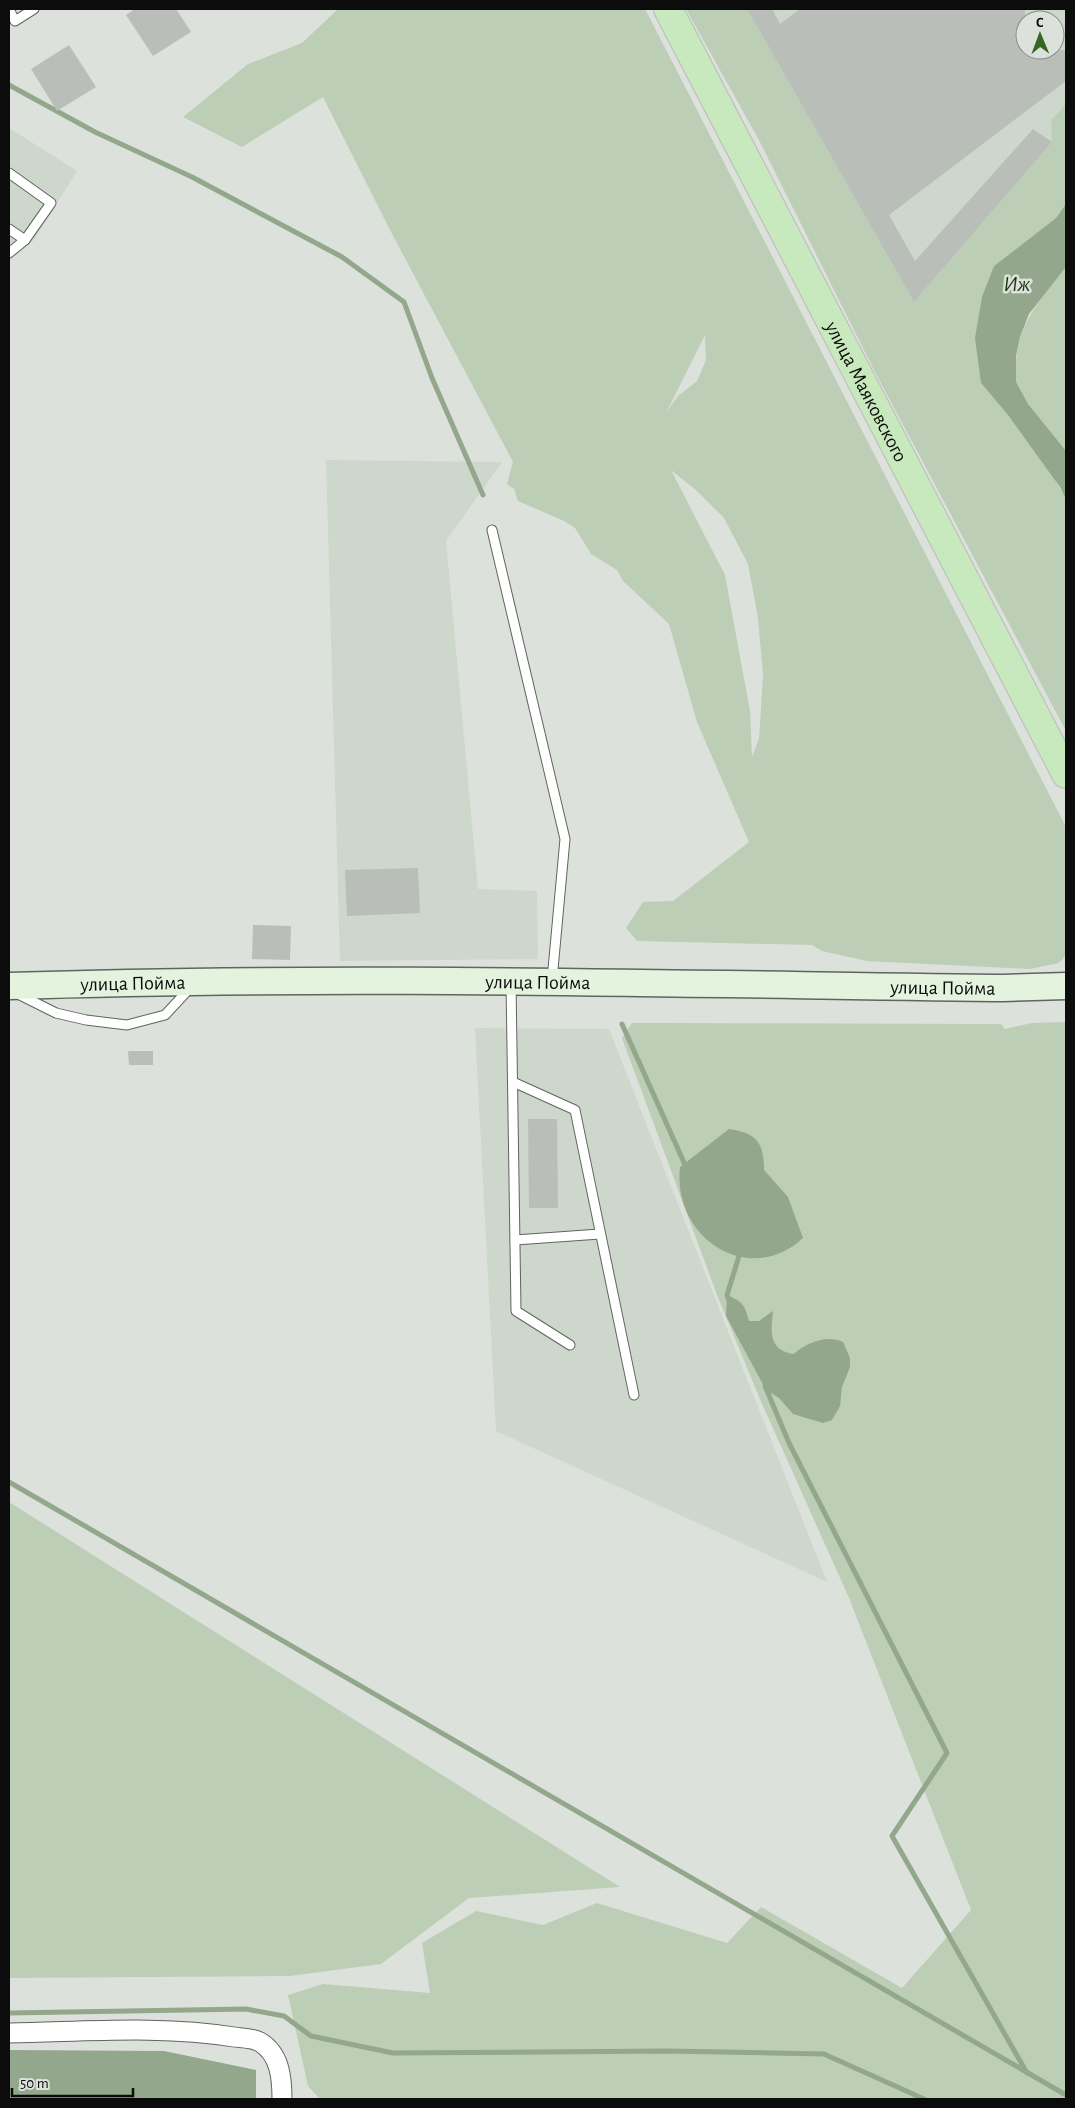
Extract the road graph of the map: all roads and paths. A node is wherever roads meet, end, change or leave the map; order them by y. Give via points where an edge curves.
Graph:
1 (9, 9) edge
2 (34, 9) edge
3 (668, 9) edge
4 (9, 173) edge
5 (9, 229) edge
6 (25, 240) junction
7 (9, 253) edge
8 (492, 530) dead end
9 (1066, 774) edge
10 (196, 982) junction
11 (511, 982) junction
12 (552, 983) junction
13 (1066, 986) edge
14 (9, 988) edge
15 (513, 1082) junction
16 (600, 1234) junction
17 (515, 1240) junction
18 (570, 1345) dead end
19 (634, 1395) dead end
20 (9, 2033) edge
21 (282, 2099) edge

1 - 2 lane via 15,21
3 - 9 main road, улица Маяковского
4 - 6 lane via 51,203
5 - 6 lane
6 - 7 lane
8 - 12 lane via 565,840
10 - 11 main road, улица Пойма
10 - 14 main road, улица Пойма
10 - 14 lane via 165,1015 127,1025 56,1013
11 - 12 main road, улица Пойма
11 - 15 lane
12 - 13 main road, улица Пойма
15 - 16 lane via 574,1110
15 - 17 lane
16 - 17 lane
16 - 19 lane
17 - 18 lane via 516,1311
20 - 21 street via 161,2030 215,2034 259,2042 277,2059

